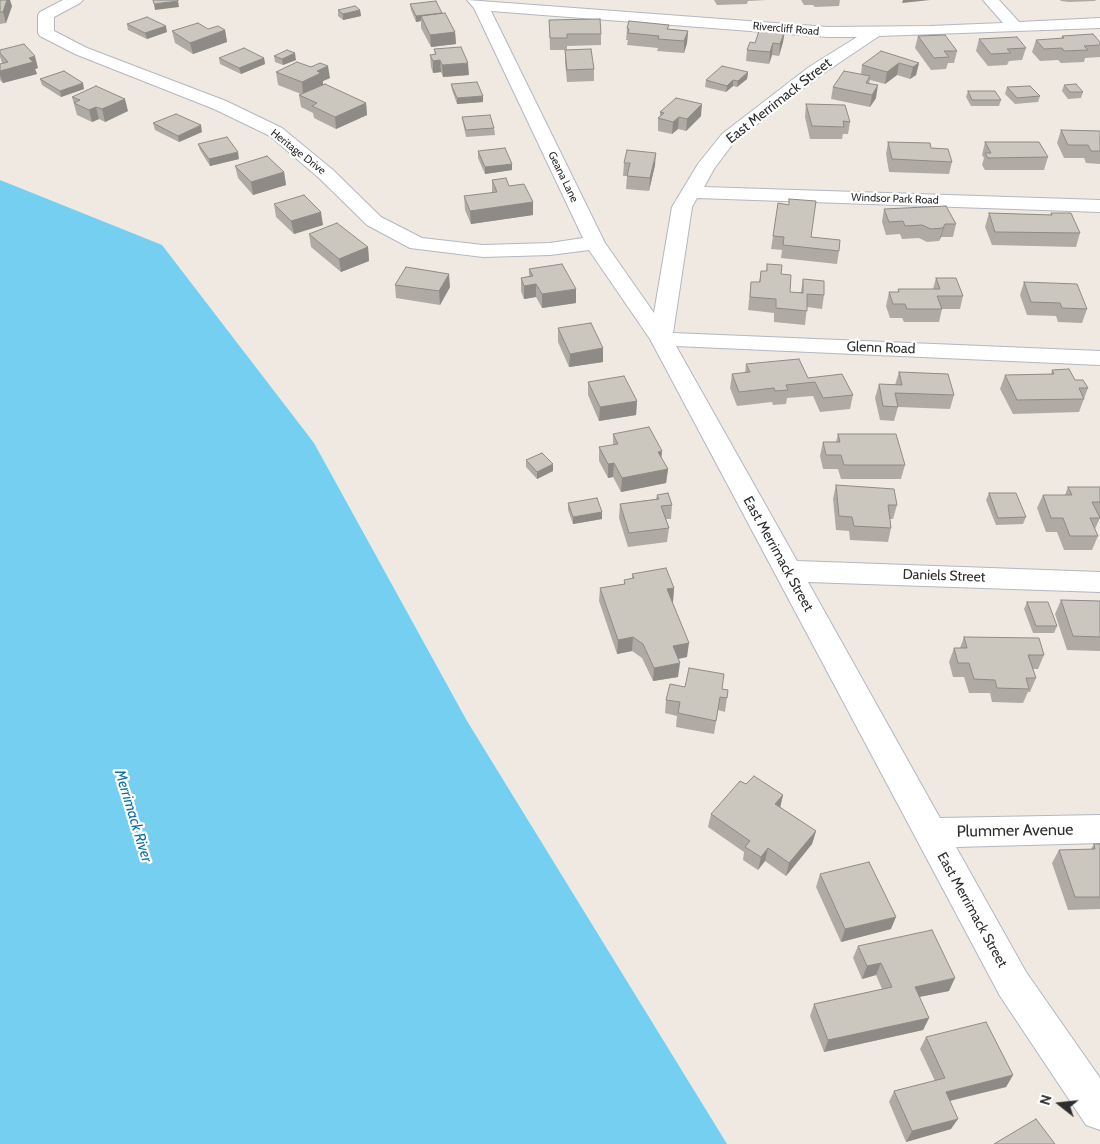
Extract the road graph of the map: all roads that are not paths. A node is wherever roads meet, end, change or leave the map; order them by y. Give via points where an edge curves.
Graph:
1 (75, 0) edge
2 (991, 0) edge
3 (478, 3) edge
4 (1100, 22) edge
5 (1015, 27) junction
6 (875, 32) junction
7 (690, 192) junction
8 (1100, 206) edge
9 (595, 243) junction
10 (661, 339) junction
11 (1100, 358) edge
12 (787, 571) junction
13 (1100, 582) edge
14 (1100, 829) edge
15 (931, 833) junction
16 (1100, 1111) edge

1 - 9 street, Heritage Drive via 46,14 46,33 81,51 220,105 276,132 326,174 374,221 417,244 483,251 550,249
2 - 5 street
3 - 6 street, Rivercliff Road via 828,32
3 - 9 street, Geana Lane
4 - 5 street, Rivercliff Road
5 - 6 street, Rivercliff Road
6 - 7 street, East Merrimack Street via 815,71 728,138
7 - 8 street, Windsor Park Road
7 - 10 street, East Merrimack Street via 682,207
9 - 10 street, Geana Lane
10 - 11 street, Glenn Road
10 - 12 street, East Merrimack Street
12 - 13 street, Daniels Street
12 - 15 street, East Merrimack Street
14 - 15 street, Plummer Avenue
15 - 16 street, East Merrimack Street via 1013,984

